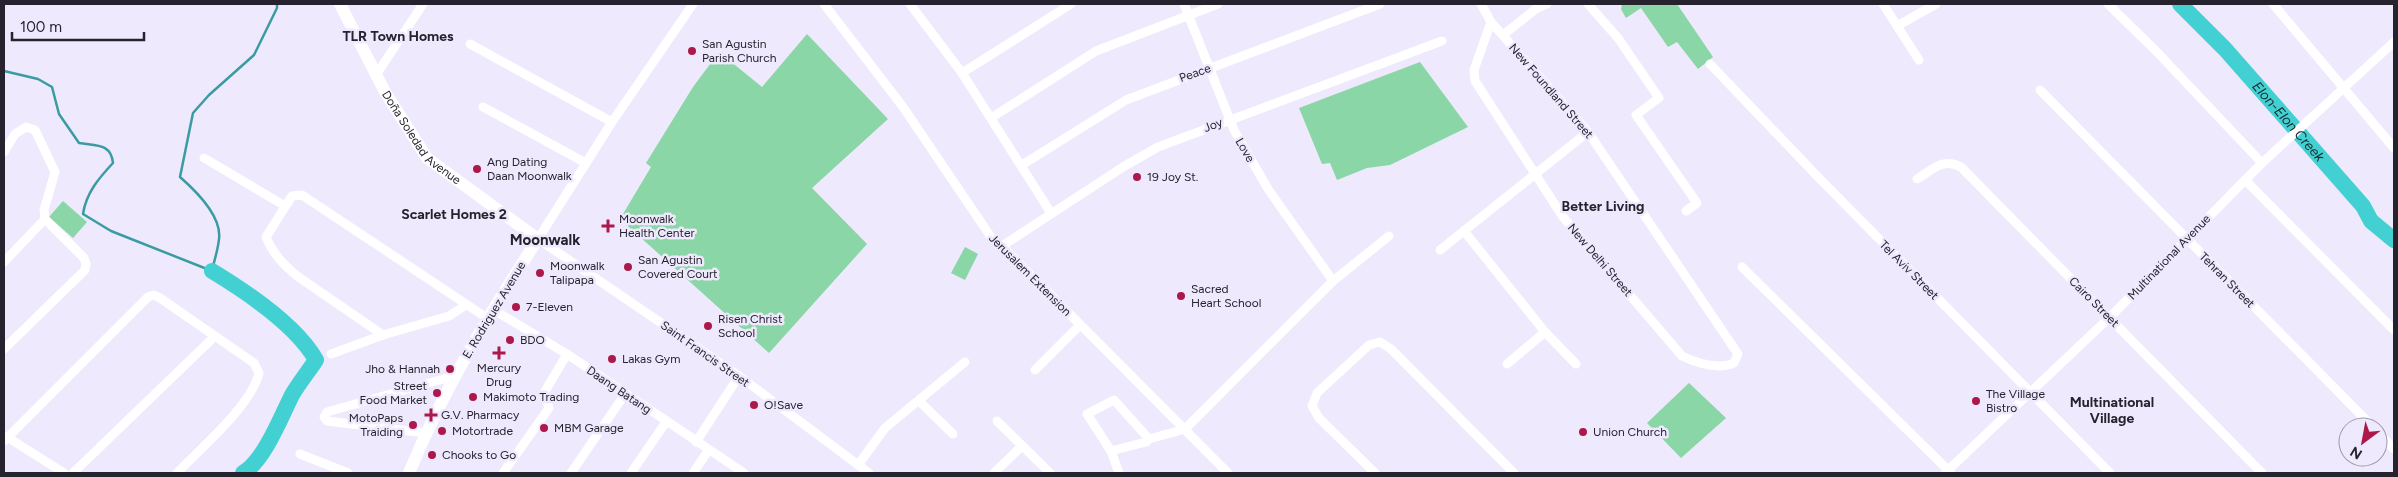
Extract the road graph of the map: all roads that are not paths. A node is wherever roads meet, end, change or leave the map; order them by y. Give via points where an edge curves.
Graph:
1 (340, 4) edge
2 (423, 4) edge
3 (693, 4) edge
4 (824, 4) edge
5 (910, 4) edge
6 (1071, 4) edge
7 (1184, 4) edge
8 (1218, 4) edge
9 (1380, 4) edge
10 (1481, 4) edge
11 (1547, 4) edge
12 (1588, 4) edge
13 (1883, 4) edge
14 (1936, 4) edge
15 (2108, 4) edge
16 (2273, 4) edge
17 (1188, 15) junction
18 (1491, 22) junction
19 (1898, 26) junction
20 (1503, 35) junction
21 (1442, 41) dead end
22 (2394, 42) edge
23 (470, 44) dead end
24 (1919, 60) dead end
25 (1710, 64) dead end
26 (1209, 68) junction
27 (962, 73) junction
28 (376, 75) junction
29 (2343, 88) junction
30 (2040, 90) dead end
31 (483, 107) dead end
32 (991, 118) junction
33 (1229, 119) junction
34 (612, 122) junction
35 (1588, 132) junction
36 (2394, 148) edge
37 (4, 152) edge
38 (204, 158) dead end
39 (586, 163) junction
40 (2262, 163) junction
41 (1022, 166) junction
42 (1536, 174) junction
43 (1917, 180) dead end
44 (2245, 180) junction
45 (285, 206) junction
46 (1686, 211) dead end
47 (1051, 214) junction
48 (44, 219) junction
49 (1464, 231) junction
50 (1389, 236) dead end
51 (538, 239) junction
52 (2186, 239) junction
53 (1002, 246) junction
54 (1440, 250) dead end
55 (4, 262) edge
56 (1742, 266) dead end
57 (1333, 281) junction
58 (466, 305) junction
59 (490, 314) junction
60 (2110, 317) junction
61 (1080, 325) junction
62 (2394, 330) edge
63 (1546, 332) junction
64 (383, 334) junction
65 (214, 337) junction
66 (4, 348) edge
67 (331, 354) dead end
68 (567, 354) junction
69 (1738, 354) joint
70 (965, 362) dead end
71 (1506, 364) dead end
72 (1576, 364) dead end
73 (1036, 370) dead end
74 (454, 376) junction
75 (739, 376) junction
76 (2031, 392) junction
77 (625, 394) junction
78 (919, 401) junction
79 (2362, 417) edge
80 (666, 422) junction
81 (997, 422) dead end
82 (1184, 429) junction
83 (426, 433) junction
84 (953, 434) dead end
85 (5, 439) edge
86 (1149, 439) junction
87 (696, 442) junction
88 (1022, 446) junction
89 (708, 451) junction
90 (1111, 451) junction
91 (300, 454) dead end
92 (858, 465) junction
93 (1948, 472) edge
94 (64, 473) edge
95 (73, 473) edge
96 (177, 473) edge
97 (348, 473) edge
98 (409, 473) edge
99 (503, 473) edge
100 (571, 473) edge
101 (631, 473) edge
102 (693, 473) edge
103 (744, 473) edge
104 (869, 473) edge
105 (994, 473) edge
106 (1050, 473) edge
107 (1119, 473) edge
108 (1228, 473) edge
109 (1375, 473) edge
110 (1514, 473) edge
111 (2110, 473) edge
112 (2262, 473) edge

1 - 28 main road, Doña Soledad Avenue
2 - 28 street
3 - 34 street, E. Rodriguez Avenue
4 - 53 street, Jerusalem Extension via 903,107 993,240
5 - 27 street
6 - 27 street
7 - 17 street, Love
8 - 17 street
9 - 26 street, Peace
10 - 18 street, New Foundland Street
11 - 20 street
12 - 46 street via 1618,38 1659,98 1636,115 1697,203
13 - 19 street
14 - 19 street
15 - 40 street
16 - 29 street
17 - 26 street, Love
17 - 32 street via 1090,54
18 - 20 street, New Foundland Street
18 - 42 street, New Delhi Street via 1474,70 1475,81
19 - 24 street
20 - 35 street, New Foundland Street
21 - 33 street, Joy
22 - 29 street, Multinational Avenue
23 - 34 street
25 - 76 street, Tel Aviv Street
26 - 33 street, Love
26 - 41 street, Peace via 1126,100
27 - 32 street
28 - 51 main road, Doña Soledad Avenue via 417,145 431,162
29 - 36 street
29 - 40 street, Multinational Avenue
30 - 52 street, Tehran Street
31 - 39 street
32 - 41 street
33 - 47 street, Joy via 1158,147
33 - 57 street, Love via 1268,189
34 - 39 street, E. Rodriguez Avenue
35 - 42 street
35 - 69 street, New Foundland Street
37 - 48 street via 15,134 26,127 35,130 55,172
38 - 45 street
39 - 51 street, E. Rodriguez Avenue
40 - 44 street, Multinational Avenue
41 - 47 street
42 - 49 street
42 - 69 street, New Delhi Street via 1563,217 1682,356 1696,363 1727,366 1734,363
43 - 60 street, Cairo Street via 1945,162 1961,167
44 - 52 street, Multinational Avenue
44 - 62 street
45 - 58 street, Daang Batang via 292,196 302,195
45 - 64 street via 266,237 274,253 297,276
47 - 53 street, Joy
48 - 55 street
48 - 66 street via 84,258 85,270
49 - 54 street
49 - 63 street
50 - 57 street
51 - 59 main road, E. Rodriguez Avenue
51 - 75 street, Saint Francis Street
52 - 60 street, Multinational Avenue
52 - 79 street, Tehran Street
53 - 61 street, Jerusalem Extension
56 - 93 street
57 - 82 street
58 - 59 street, Daang Batang
58 - 64 street via 450,316
59 - 68 street, Daang Batang
59 - 74 main road, E. Rodriguez Avenue
60 - 76 street, Multinational Avenue
60 - 112 street, Cairo Street
61 - 73 street
61 - 82 street, Jerusalem Extension
63 - 71 street
63 - 72 street
64 - 67 street
65 - 85 street via 160,298 148,297
65 - 95 street
65 - 96 street via 254,363 258,368 258,380 241,407
68 - 77 street, Daang Batang
68 - 99 street via 544,393 549,408
70 - 78 street
74 - 83 main road, E. Rodriguez Avenue
74 - 83 street via 327,412 324,416 327,421
75 - 87 street
75 - 92 street, Saint Francis Street
76 - 93 street, Multinational Avenue
76 - 111 street, Tel Aviv Street
77 - 80 street, Daang Batang
77 - 100 street
78 - 84 street
78 - 92 street via 885,428
80 - 87 street, Daang Batang
80 - 101 street
81 - 88 street
82 - 86 street
82 - 108 street, Jerusalem Extension
83 - 98 main road, E. Rodriguez Avenue
85 - 94 street
86 - 90 street
86 - 90 street via 1118,403 1111,400 1087,414
87 - 89 street, Daang Batang
88 - 105 street
88 - 106 street
89 - 102 street
89 - 103 street, Daang Batang
90 - 107 street
91 - 97 street
92 - 104 street, Saint Francis Street
109 - 110 street via 1319,418 1312,406 1318,393 1369,344 1380,342 1391,349

